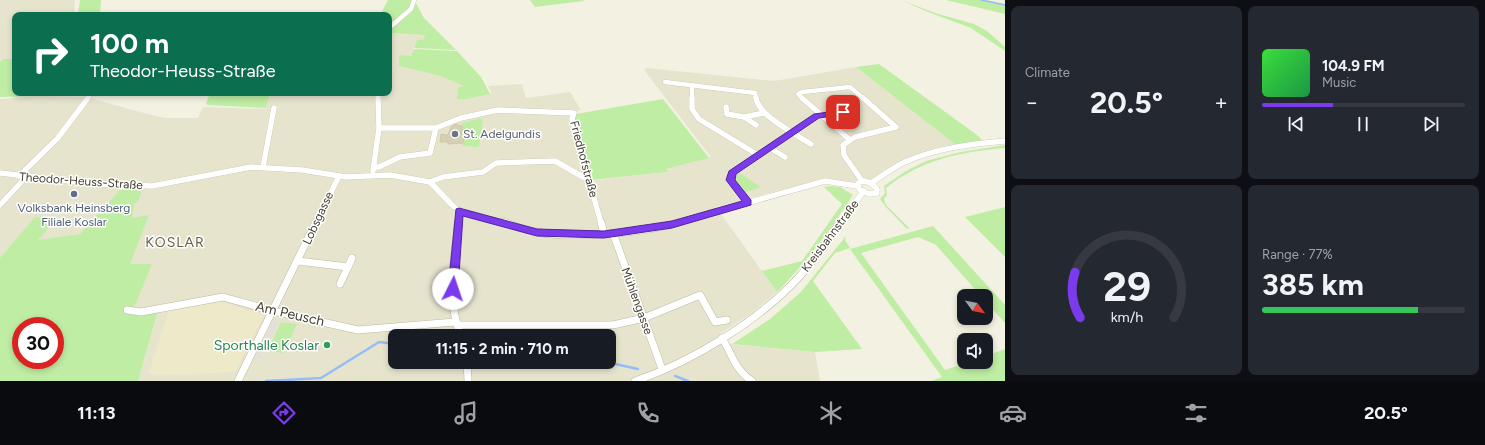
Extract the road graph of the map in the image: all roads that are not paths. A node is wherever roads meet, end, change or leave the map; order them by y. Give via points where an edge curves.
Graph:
1 (414, 0) edge
2 (392, 25) edge
3 (665, 82) dead end
4 (692, 85) junction
5 (89, 96) dead end
6 (378, 96) edge
7 (726, 107) dead end
8 (274, 108) dead end
9 (843, 112) dead end
10 (764, 113) junction
11 (822, 115) junction
12 (744, 117) junction
13 (756, 125) dead end
14 (379, 128) junction
15 (436, 128) junction
16 (792, 132) junction
17 (850, 140) junction
18 (1005, 141) edge
19 (811, 144) dead end
20 (770, 148) junction
21 (758, 155) junction
22 (785, 157) dead end
23 (263, 167) junction
24 (374, 167) junction
25 (0, 173) edge
26 (372, 175) junction
27 (19, 176) junction
28 (339, 176) junction
29 (26, 177) junction
30 (589, 178) junction
31 (430, 182) junction
32 (871, 183) junction
33 (860, 184) junction
34 (863, 192) junction
35 (748, 202) junction
36 (0, 205) edge
37 (459, 212) junction
38 (612, 233) junction
39 (604, 234) junction
40 (352, 258) dead end
41 (298, 261) junction
42 (348, 267) junction
43 (340, 284) dead end
44 (127, 310) dead end
45 (273, 311) junction
46 (644, 318) junction
47 (727, 320) dead end
48 (456, 323) junction
49 (458, 329) edge
50 (722, 338) junction
51 (467, 369) edge
52 (662, 369) junction
53 (239, 379) edge
54 (468, 381) edge
55 (635, 381) edge
56 (752, 381) edge

1 - 2 street via 412,9
3 - 4 street
4 - 10 street via 755,93 757,104
4 - 21 street via 692,110 699,119
5 - 27 street via 56,143
6 - 14 street
7 - 12 street via 727,114
8 - 23 street
9 - 11 street
10 - 12 street
10 - 16 street
11 - 16 street
11 - 17 street
11 - 17 street via 798,94 850,87 896,127 893,130
12 - 13 street
14 - 15 street, Friedhofstraße
14 - 24 street
15 - 24 street via 430,153 400,157
15 - 30 street, Friedhofstraße via 462,118 498,110 574,113 572,119
16 - 19 street
16 - 20 street
17 - 33 street via 843,145 844,155
18 - 32 street via 926,155 906,162
20 - 21 street
20 - 22 street
21 - 35 street via 730,177
23 - 28 street, Theodor-Heuss-Straße
23 - 29 street, Theodor-Heuss-Straße via 251,167 152,186 95,184
24 - 26 street
25 - 27 street, Theodor-Heuss-Straße
26 - 28 street, Theodor-Heuss-Straße
26 - 31 street, Theodor-Heuss-Straße via 390,175
27 - 29 street, Theodor-Heuss-Straße
28 - 41 street, Lobsgasse
29 - 36 street
30 - 31 street via 555,161 496,163 484,172 452,175
30 - 39 street, Friedhofstraße
31 - 37 street
32 - 33 street
32 - 34 street via 877,189 877,193
33 - 34 street
33 - 35 street via 825,181
34 - 50 street, Kreisbahnstraße via 798,278 760,312
35 - 38 street via 672,224
37 - 39 street via 537,232
37 - 48 street via 453,289
38 - 39 street
38 - 46 street, Mühlengasse
40 - 42 street
41 - 42 street, Lobsgasse
41 - 45 street, Lobsgasse
42 - 43 street
44 - 45 street, Am Peusch via 141,312 223,297
45 - 48 street, Am Peusch via 358,330
45 - 53 street, Lobsgasse
46 - 47 street, Am Peusch via 700,295 715,322
46 - 48 street, Am Peusch via 613,325
46 - 52 street, Mühlengasse
48 - 49 street
50 - 52 street, Kreisbahnstraße
50 - 56 street via 737,371
51 - 54 street
52 - 55 street, Kreisbahnstraße

